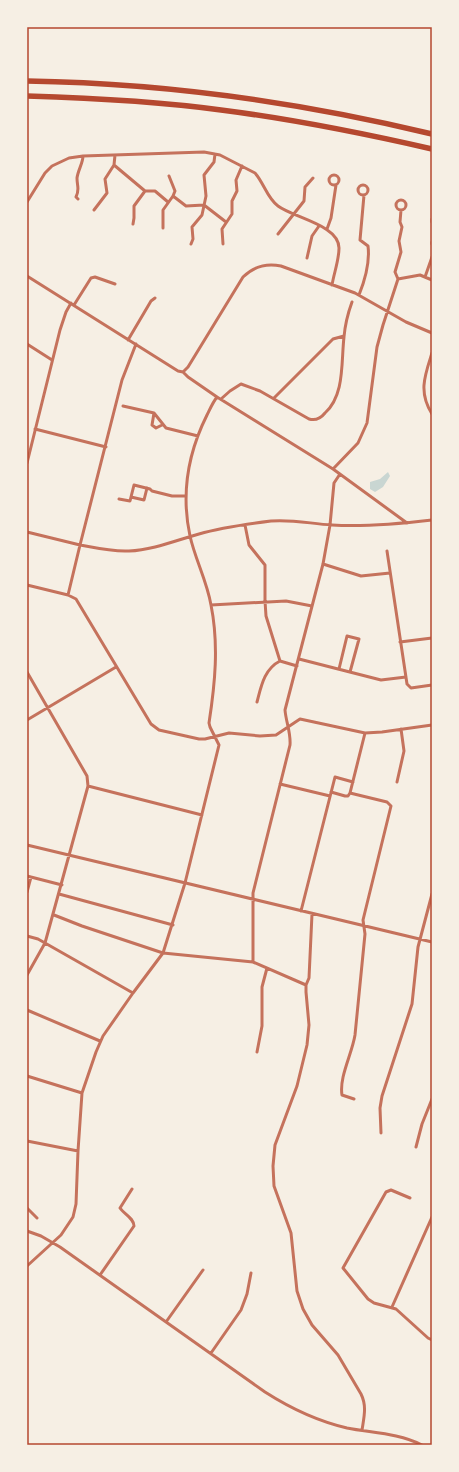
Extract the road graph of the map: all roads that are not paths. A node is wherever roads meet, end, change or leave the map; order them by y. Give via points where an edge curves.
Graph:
1 (27, 81) edge
2 (27, 96) edge
3 (432, 134) edge
4 (432, 150) edge
5 (215, 154) junction
6 (115, 155) junction
7 (83, 156) junction
8 (114, 165) junction
9 (242, 166) junction
10 (169, 176) dead end
11 (312, 178) dead end
12 (336, 185) dead end
13 (145, 191) junction
14 (364, 195) dead end
15 (174, 196) junction
16 (78, 199) dead end
17 (27, 202) edge
18 (168, 202) junction
19 (204, 205) junction
20 (94, 210) dead end
21 (401, 210) dead end
22 (294, 215) junction
23 (226, 222) junction
24 (133, 224) dead end
25 (319, 226) junction
26 (163, 228) dead end
27 (327, 229) junction
28 (278, 234) dead end
29 (191, 244) dead end
30 (223, 244) dead end
31 (432, 257) edge
32 (306, 258) dead end
33 (27, 276) edge
34 (425, 277) junction
35 (398, 279) junction
36 (432, 280) edge
37 (115, 284) dead end
38 (332, 285) junction
39 (359, 295) junction
40 (155, 298) dead end
41 (352, 302) dead end
42 (72, 304) junction
43 (387, 311) junction
44 (432, 334) edge
45 (344, 336) junction
46 (128, 340) junction
47 (27, 344) edge
48 (136, 344) junction
49 (432, 353) edge
50 (52, 360) junction
51 (183, 372) junction
52 (217, 397) junction
53 (274, 398) junction
54 (221, 399) junction
55 (123, 406) dead end
56 (154, 413) junction
57 (432, 414) edge
58 (162, 424) junction
59 (35, 429) junction
60 (198, 436) junction
61 (27, 439) edge
62 (32, 440) junction
63 (106, 447) junction
64 (27, 463) edge
65 (332, 469) junction
66 (340, 474) junction
67 (147, 488) junction
68 (185, 496) junction
69 (131, 498) junction
70 (119, 499) dead end
71 (432, 520) edge
72 (407, 523) junction
73 (245, 524) junction
74 (330, 525) junction
75 (27, 532) edge
76 (190, 537) junction
77 (80, 546) junction
78 (387, 551) dead end
79 (323, 564) junction
80 (390, 573) junction
81 (27, 585) edge
82 (68, 595) junction
83 (265, 601) junction
84 (211, 605) junction
85 (312, 606) junction
86 (432, 638) edge
87 (400, 642) junction
88 (299, 659) junction
89 (280, 662) junction
90 (297, 666) junction
91 (116, 667) junction
92 (340, 669) junction
93 (27, 672) edge
94 (350, 672) junction
95 (406, 677) junction
96 (432, 685) edge
97 (257, 702) dead end
98 (48, 708) junction
99 (27, 720) edge
100 (432, 725) edge
101 (288, 727) junction
102 (401, 729) junction
103 (365, 733) junction
104 (214, 736) junction
105 (353, 782) junction
106 (397, 782) dead end
107 (280, 784) junction
108 (88, 786) junction
109 (350, 792) junction
110 (330, 794) junction
111 (202, 815) junction
112 (27, 845) edge
113 (70, 855) junction
114 (29, 877) edge
115 (185, 883) junction
116 (62, 885) junction
117 (27, 892) edge
118 (59, 894) junction
119 (432, 894) edge
120 (253, 899) junction
121 (301, 911) junction
122 (54, 914) junction
123 (312, 914) junction
124 (173, 925) junction
125 (364, 926) junction
126 (27, 936) edge
127 (420, 939) junction
128 (432, 942) edge
129 (45, 943) junction
130 (163, 953) junction
131 (253, 962) junction
132 (267, 968) junction
133 (27, 975) edge
134 (306, 985) junction
135 (133, 993) junction
136 (27, 1010) edge
137 (100, 1041) junction
138 (257, 1052) dead end
139 (27, 1076) edge
140 (82, 1093) junction
141 (354, 1099) dead end
142 (432, 1099) edge
143 (381, 1133) dead end
144 (27, 1141) edge
145 (416, 1147) dead end
146 (78, 1151) junction
147 (132, 1189) dead end
148 (410, 1198) dead end
149 (27, 1208) edge
150 (432, 1217) edge
151 (37, 1218) dead end
152 (27, 1231) edge
153 (53, 1243) junction
154 (27, 1266) edge
155 (203, 1270) dead end
156 (251, 1273) dead end
157 (100, 1275) junction
158 (392, 1307) junction
159 (166, 1322) junction
160 (432, 1340) edge
161 (211, 1354) junction
162 (362, 1430) junction
163 (422, 1445) edge

1 - 3 highway via 101,83 214,94 333,112
2 - 4 highway via 91,98 220,110 340,129
5 - 6 street via 204,152
5 - 9 street
5 - 19 street via 214,162 204,175
6 - 7 street
6 - 8 street
7 - 16 street via 77,183
7 - 17 street via 69,158 50,167
8 - 13 street
8 - 20 street via 104,179 107,193
9 - 22 street via 259,178 276,205
9 - 23 street via 236,180 236,194 232,199 232,214
10 - 15 street via 175,191
11 - 22 street via 305,187 304,201
12 - 27 street
13 - 18 street via 155,191
13 - 24 street via 134,206
14 - 39 street via 360,240 368,246 368,250 366,274
15 - 18 street
15 - 19 street via 186,206
18 - 26 street via 163,210
19 - 23 street
19 - 29 street via 202,215 192,227
21 - 35 street via 401,252 395,272
22 - 25 street
22 - 28 street
23 - 30 street via 222,229
25 - 27 street
25 - 32 street via 312,236
27 - 38 street via 334,235 339,246
31 - 34 street
33 - 42 street
34 - 35 street via 420,275
34 - 36 street
35 - 43 street
37 - 42 street via 91,278
38 - 39 street
38 - 51 street via 274,265 253,269 240,282
39 - 43 street
40 - 46 street
41 - 45 street
42 - 46 street
42 - 50 street via 66,312
43 - 44 street
43 - 65 street via 376,352 366,423 358,443
45 - 53 street via 333,339
45 - 53 street via 338,392 332,407 323,415 317,419 309,419
46 - 48 street
47 - 50 street
48 - 51 street
48 - 63 street via 122,380
49 - 57 street via 423,388 426,403
50 - 59 street
51 - 52 street
52 - 54 street
52 - 60 street
53 - 54 street via 241,384
54 - 65 street
55 - 56 street
56 - 58 street
56 - 58 street via 152,425 156,428
58 - 60 street via 166,428
59 - 62 street
59 - 63 street
60 - 68 street via 188,466
61 - 62 street
62 - 64 street
63 - 77 street
65 - 66 street
66 - 72 street
66 - 74 street via 334,484
67 - 68 street via 172,496
67 - 69 street via 144,500
67 - 69 street via 134,485
68 - 76 street
69 - 70 street via 130,501
71 - 72 street
72 - 74 street via 384,526
73 - 74 street via 293,521
73 - 76 street
73 - 83 street via 249,545 265,565
74 - 79 street
75 - 77 street
76 - 77 street via 129,551
76 - 84 street
77 - 82 street
78 - 80 street
79 - 80 street via 361,576
79 - 85 street
80 - 87 street
81 - 82 street
82 - 91 street via 76,599
83 - 84 street
83 - 85 street via 292,601
83 - 89 street via 266,616
84 - 104 street via 216,662 209,723
85 - 88 street
86 - 87 street
87 - 95 street
88 - 90 street
88 - 92 street
89 - 90 street
89 - 97 street via 274,664 263,679
90 - 101 street via 285,710
91 - 98 street
91 - 104 street via 151,724 159,730 199,739
92 - 94 street
92 - 94 street via 347,636 359,639
93 - 98 street
94 - 95 street via 384,680
95 - 96 street via 409,687
98 - 99 street
98 - 108 street via 87,776
100 - 102 street
101 - 103 street via 300,719
101 - 104 street via 276,735 229,733
101 - 107 street via 290,745
102 - 103 street
102 - 106 street via 404,755
103 - 105 street
104 - 111 street via 219,745
105 - 109 street
105 - 110 street via 335,777
107 - 110 street
107 - 120 street
108 - 111 street
108 - 113 street
109 - 110 street via 348,796
109 - 125 street via 390,803 391,806 363,920
110 - 121 street
111 - 115 street
112 - 113 street
113 - 115 street
113 - 116 street
114 - 116 street
114 - 117 street
115 - 120 street
115 - 124 street
116 - 118 street
118 - 122 street
118 - 124 street
119 - 127 street
120 - 121 street
120 - 131 street
121 - 123 street
122 - 129 street
122 - 130 street
123 - 125 street
123 - 134 street via 309,978
124 - 130 street
125 - 127 street
125 - 141 street via 355,1035 341,1088 342,1095
126 - 129 street via 38,938
127 - 128 street
127 - 143 street via 412,1004 382,1096
129 - 133 street
129 - 135 street
130 - 131 street
130 - 135 street
131 - 132 street
132 - 134 street
132 - 138 street via 262,987 263,1018
134 - 162 street via 309,1025 307,1045 299,1081 276,1145 272,1166 274,1186 291,1233 298,1299 312,1325 338,1355 361,1394 365,1410
135 - 137 street
136 - 137 street
137 - 140 street
139 - 140 street
140 - 146 street
142 - 145 street
144 - 146 street
146 - 153 street via 75,1211 67,1227
147 - 157 street via 120,1208 132,1220 134,1226
148 - 158 street via 391,1190 386,1192 343,1268 371,1302
149 - 151 street
150 - 158 street
152 - 153 street
153 - 154 street
153 - 157 street
155 - 159 street
156 - 161 street via 241,1310
157 - 159 street
158 - 160 street
159 - 161 street
161 - 162 street via 297,1411 330,1423
162 - 163 street via 402,1436

